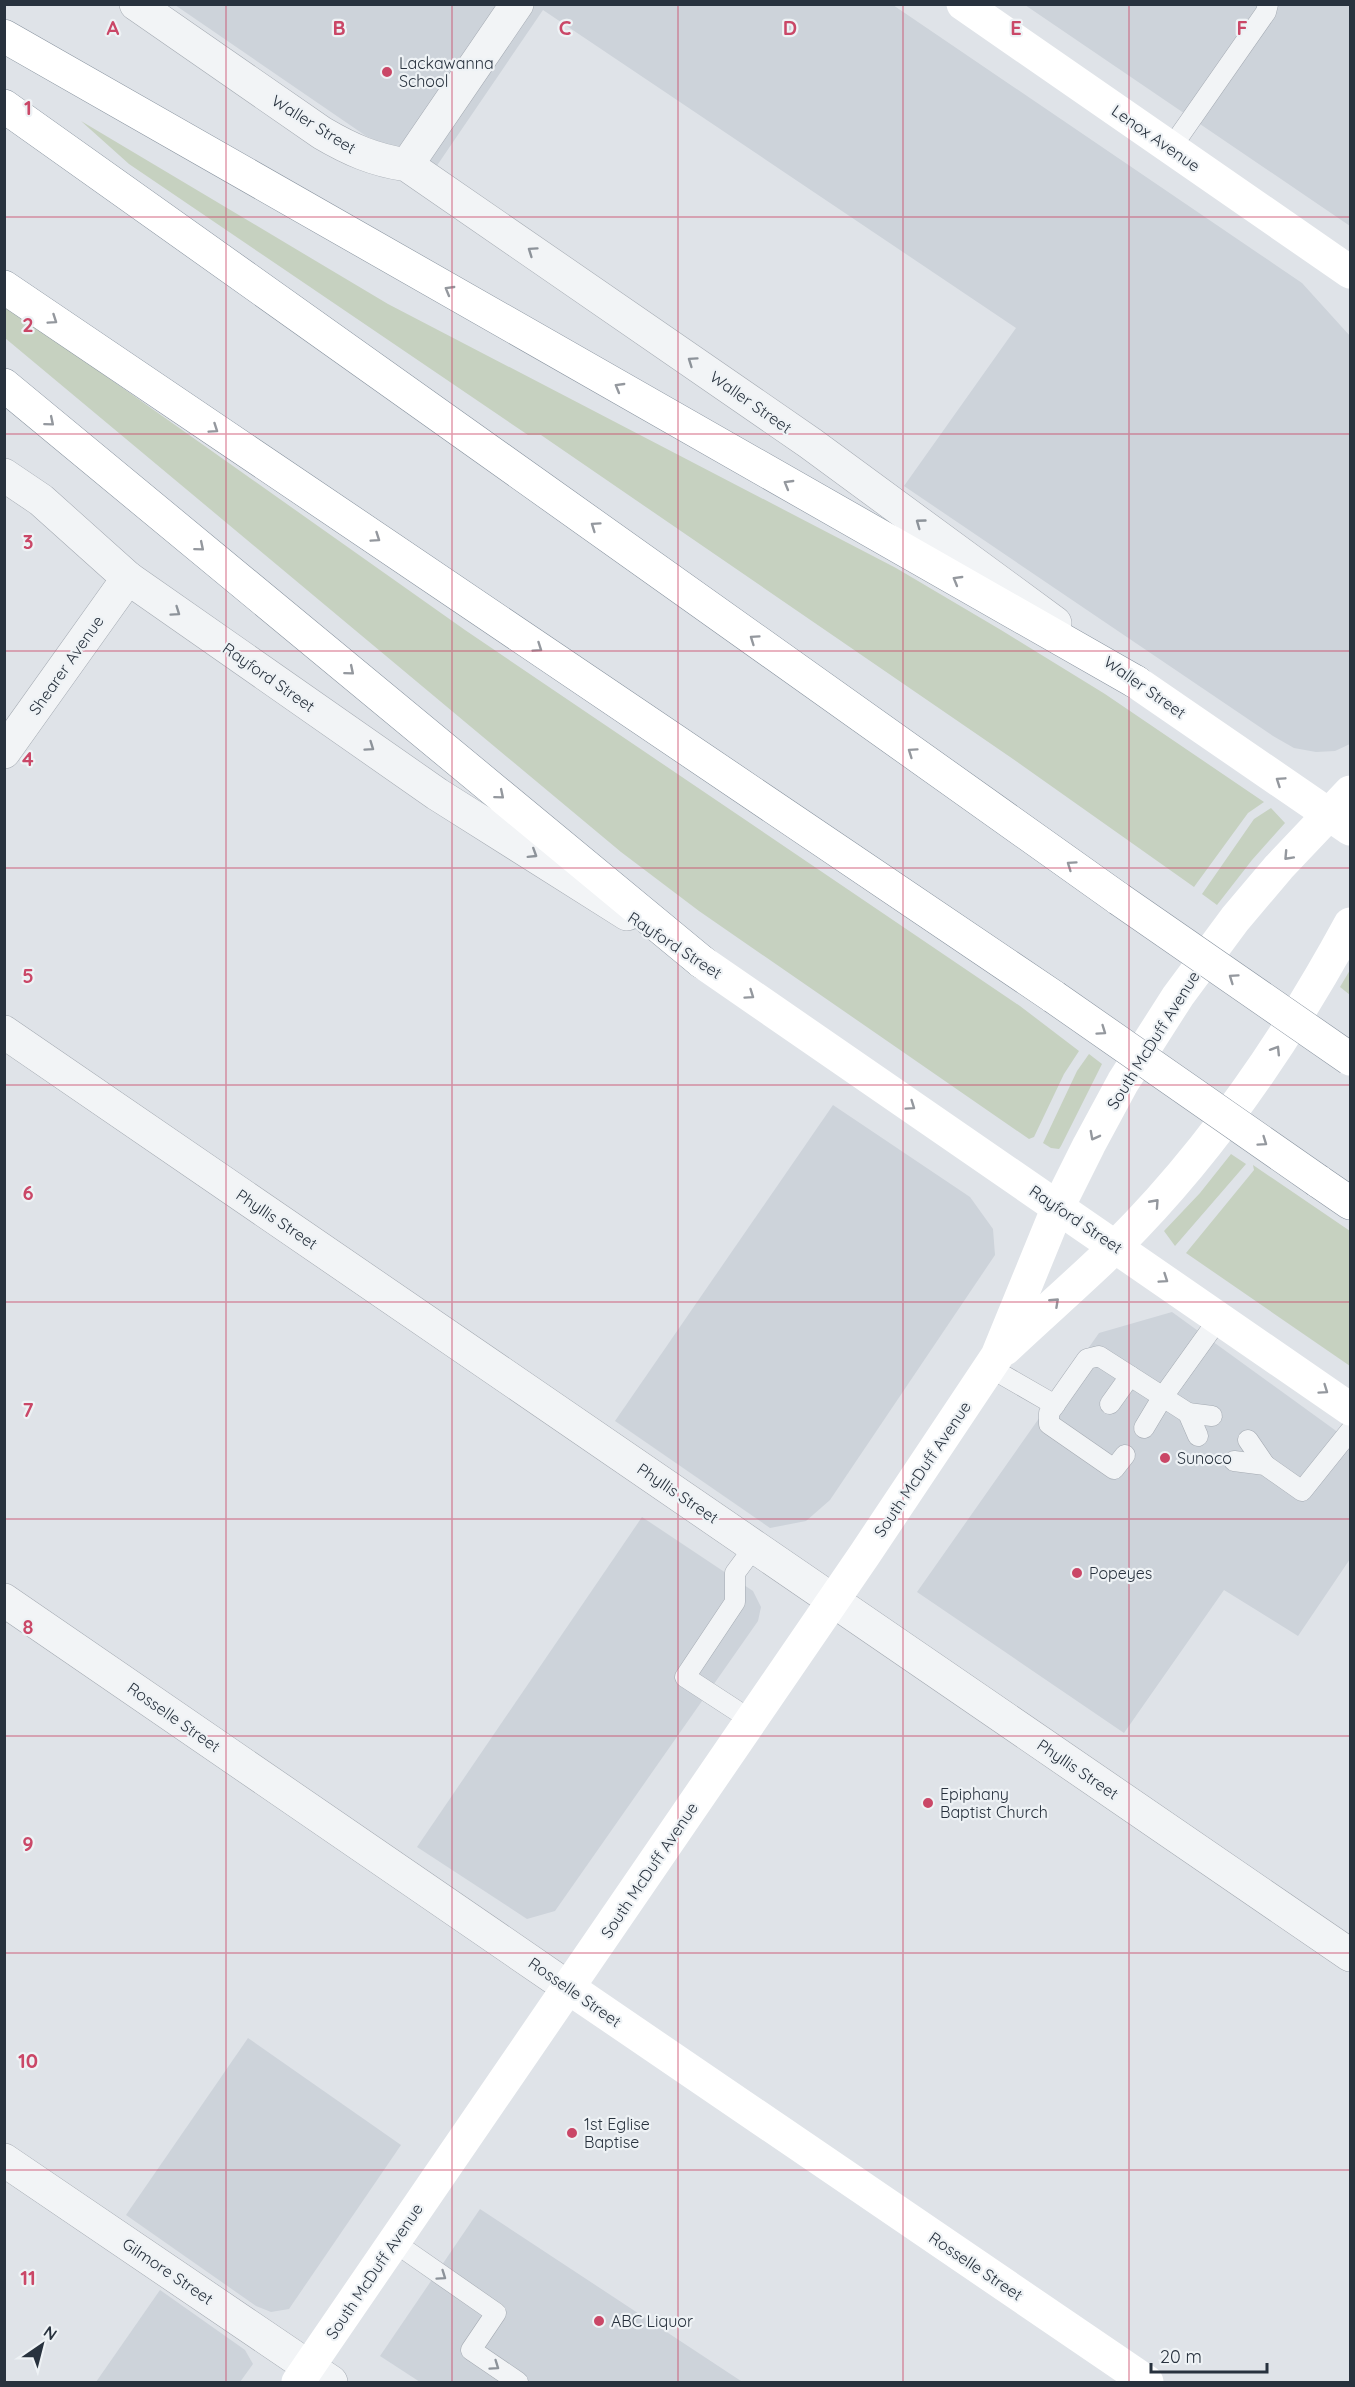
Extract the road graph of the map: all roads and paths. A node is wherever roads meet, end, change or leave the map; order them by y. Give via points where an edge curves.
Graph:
1 (136, 4) edge
2 (517, 4) edge
3 (963, 4) edge
4 (1268, 4) edge
5 (4, 36) edge
6 (4, 106) edge
7 (1171, 148) junction
8 (407, 165) junction
9 (1346, 260) edge
10 (4, 287) edge
11 (4, 385) edge
12 (4, 475) edge
13 (128, 578) junction
14 (1136, 682) junction
15 (4, 752) edge
16 (1343, 811) edge
17 (1350, 924) edge
18 (702, 962) junction
19 (4, 1032) edge
20 (1350, 1059) edge
21 (1350, 1203) edge
22 (1058, 1207) junction
23 (1116, 1246) junction
24 (1220, 1317) junction
25 (993, 1362) junction
26 (1130, 1376) junction
27 (1162, 1398) junction
28 (1110, 1404) dead end
29 (1055, 1405) junction
30 (1350, 1409) edge
31 (1188, 1413) junction
32 (1212, 1416) dead end
33 (1144, 1428) dead end
34 (1350, 1431) edge
35 (1198, 1436) dead end
36 (1248, 1440) dead end
37 (1125, 1455) dead end
38 (1234, 1461) dead end
39 (1265, 1465) junction
40 (755, 1546) junction
41 (4, 1600) edge
42 (832, 1601) junction
43 (751, 1720) junction
44 (1350, 1955) edge
45 (569, 1988) junction
46 (4, 2160) edge
47 (394, 2242) junction
48 (312, 2377) edge
49 (518, 2382) edge
50 (1147, 2382) edge

1 - 8 street, Waller Street via 322,133 381,161
2 - 8 street
3 - 7 main road, Lenox Avenue
4 - 7 lane
14 -> 5 main road
20 -> 6 main road, bridge
7 - 9 main road, Lenox Avenue
14 -> 8 street, Waller Street via 810,443
10 -> 21 main road, bridge via 1054,997
11 -> 18 main road
12 - 13 street, Rayford Street via 41,500
13 - 15 street, Shearer Avenue
13 -> 18 street, Rayford Street via 437,794
16 -> 14 main road, Waller Street
16 -> 22 main road, South McDuff Avenue via 1279,867 1178,996 1123,1082
23 -> 17 main road, South McDuff Avenue via 1210,1138 1269,1060
18 -> 22 main road, Rayford Street
19 - 40 street, Phyllis Street
22 - 23 main road, Rayford Street
22 - 25 main road, South McDuff Avenue
23 -> 24 main road, Rayford Street
25 -> 23 main road, South McDuff Avenue
24 - 27 lane
24 -> 30 main road, Rayford Street
25 - 29 lane
25 - 42 main road, South McDuff Avenue
26 - 27 lane
26 - 28 lane
26 - 29 lane via 1099,1356 1087,1359
27 - 31 lane
27 - 33 lane
29 - 37 lane via 1049,1413 1049,1424 1086,1438 1114,1469
31 - 32 lane
31 - 35 lane
34 - 39 lane via 1302,1491
36 - 39 lane
38 - 39 lane
40 - 42 street, Phyllis Street
40 - 43 lane via 735,1573 735,1602 685,1677
41 - 45 street, Rosselle Street
42 - 43 main road, South McDuff Avenue
42 - 44 street, Phyllis Street
43 - 45 main road, South McDuff Avenue
45 - 47 main road, South McDuff Avenue
45 - 50 main road, Rosselle Street
46 - 48 street, Gilmore Street
47 - 48 main road, South McDuff Avenue
47 -> 49 lane via 496,2313 471,2350

